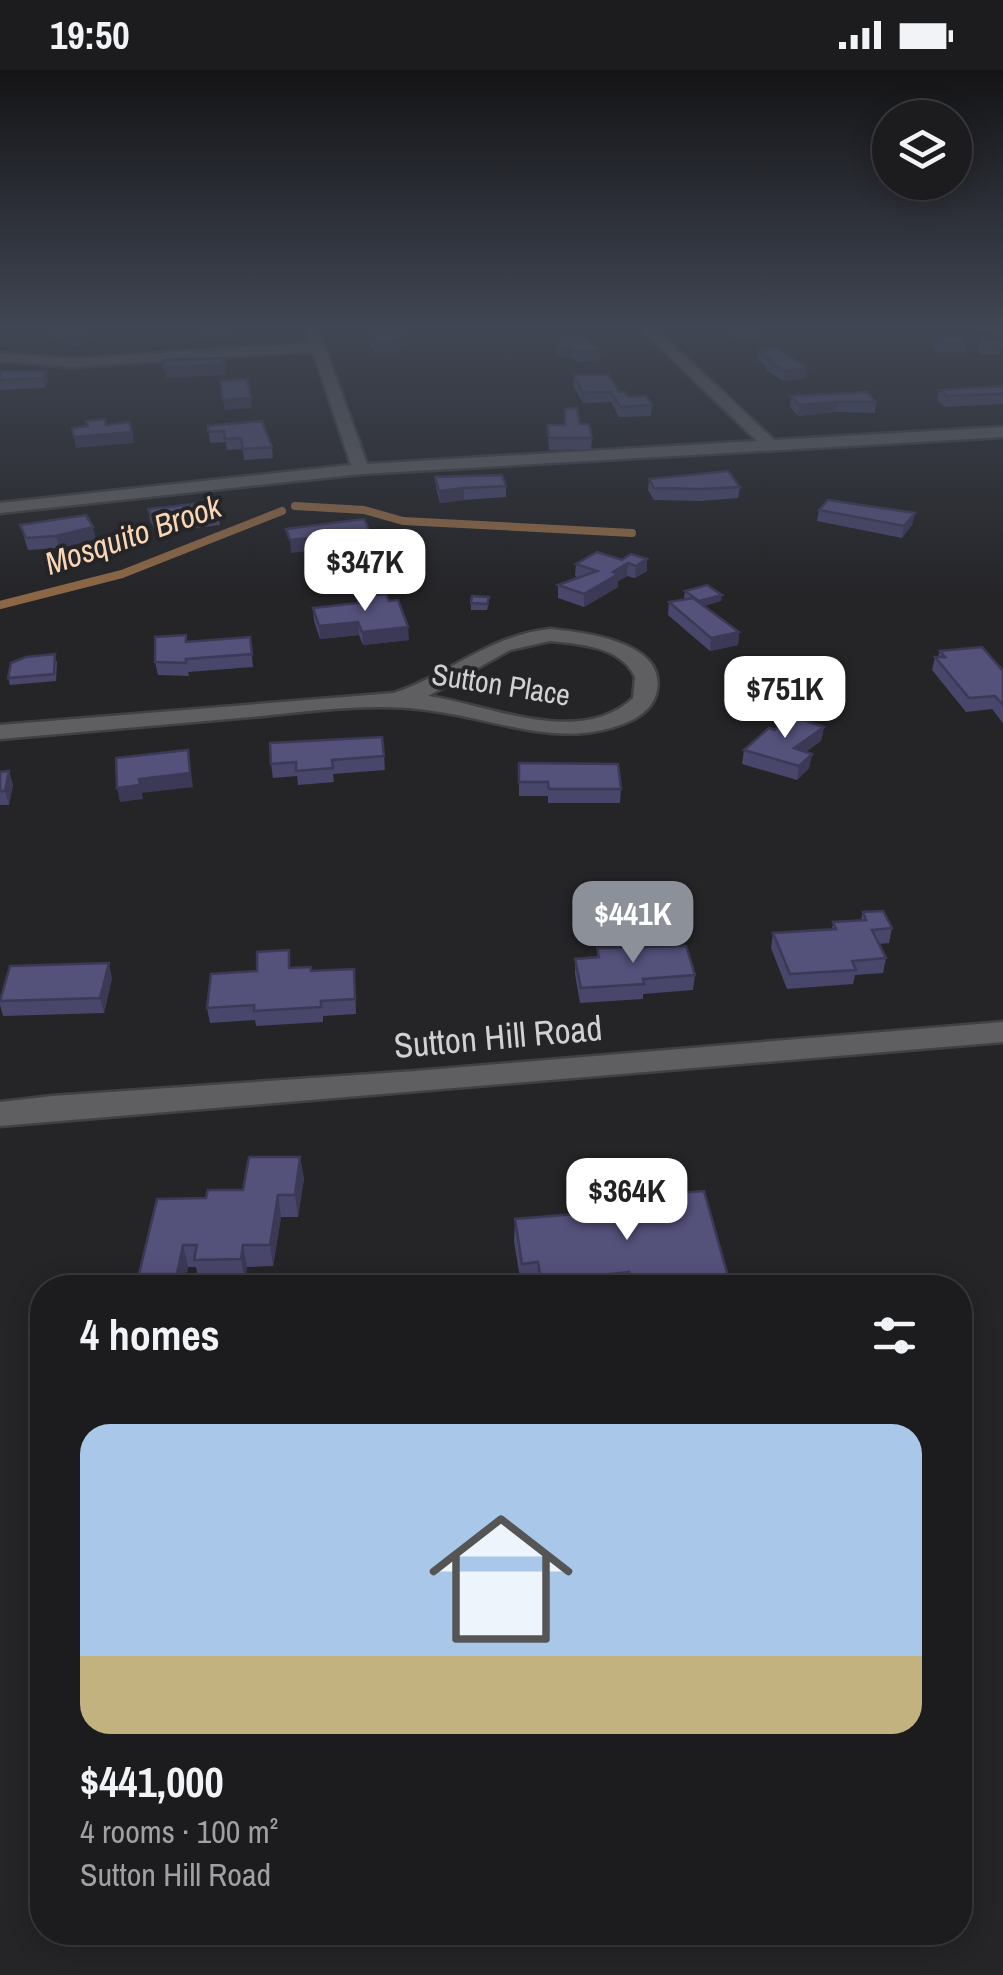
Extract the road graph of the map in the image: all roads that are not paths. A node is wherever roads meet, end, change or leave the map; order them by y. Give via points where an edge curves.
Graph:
1 (342, 416) edge
2 (741, 416) edge
3 (1003, 432) edge
4 (772, 447) junction
5 (361, 469) junction
6 (0, 508) edge
7 (396, 700) junction
8 (0, 732) edge
9 (1001, 1034) edge
10 (0, 1114) edge

1 - 5 street
2 - 4 street
3 - 4 street
4 - 5 street
5 - 6 street
7 - 7 street, Sutton Place via 573,728 607,724 631,712 647,688 645,674 619,649 534,634 501,644 435,686
7 - 8 street, Sutton Place
9 - 10 street, Sutton Hill Road

